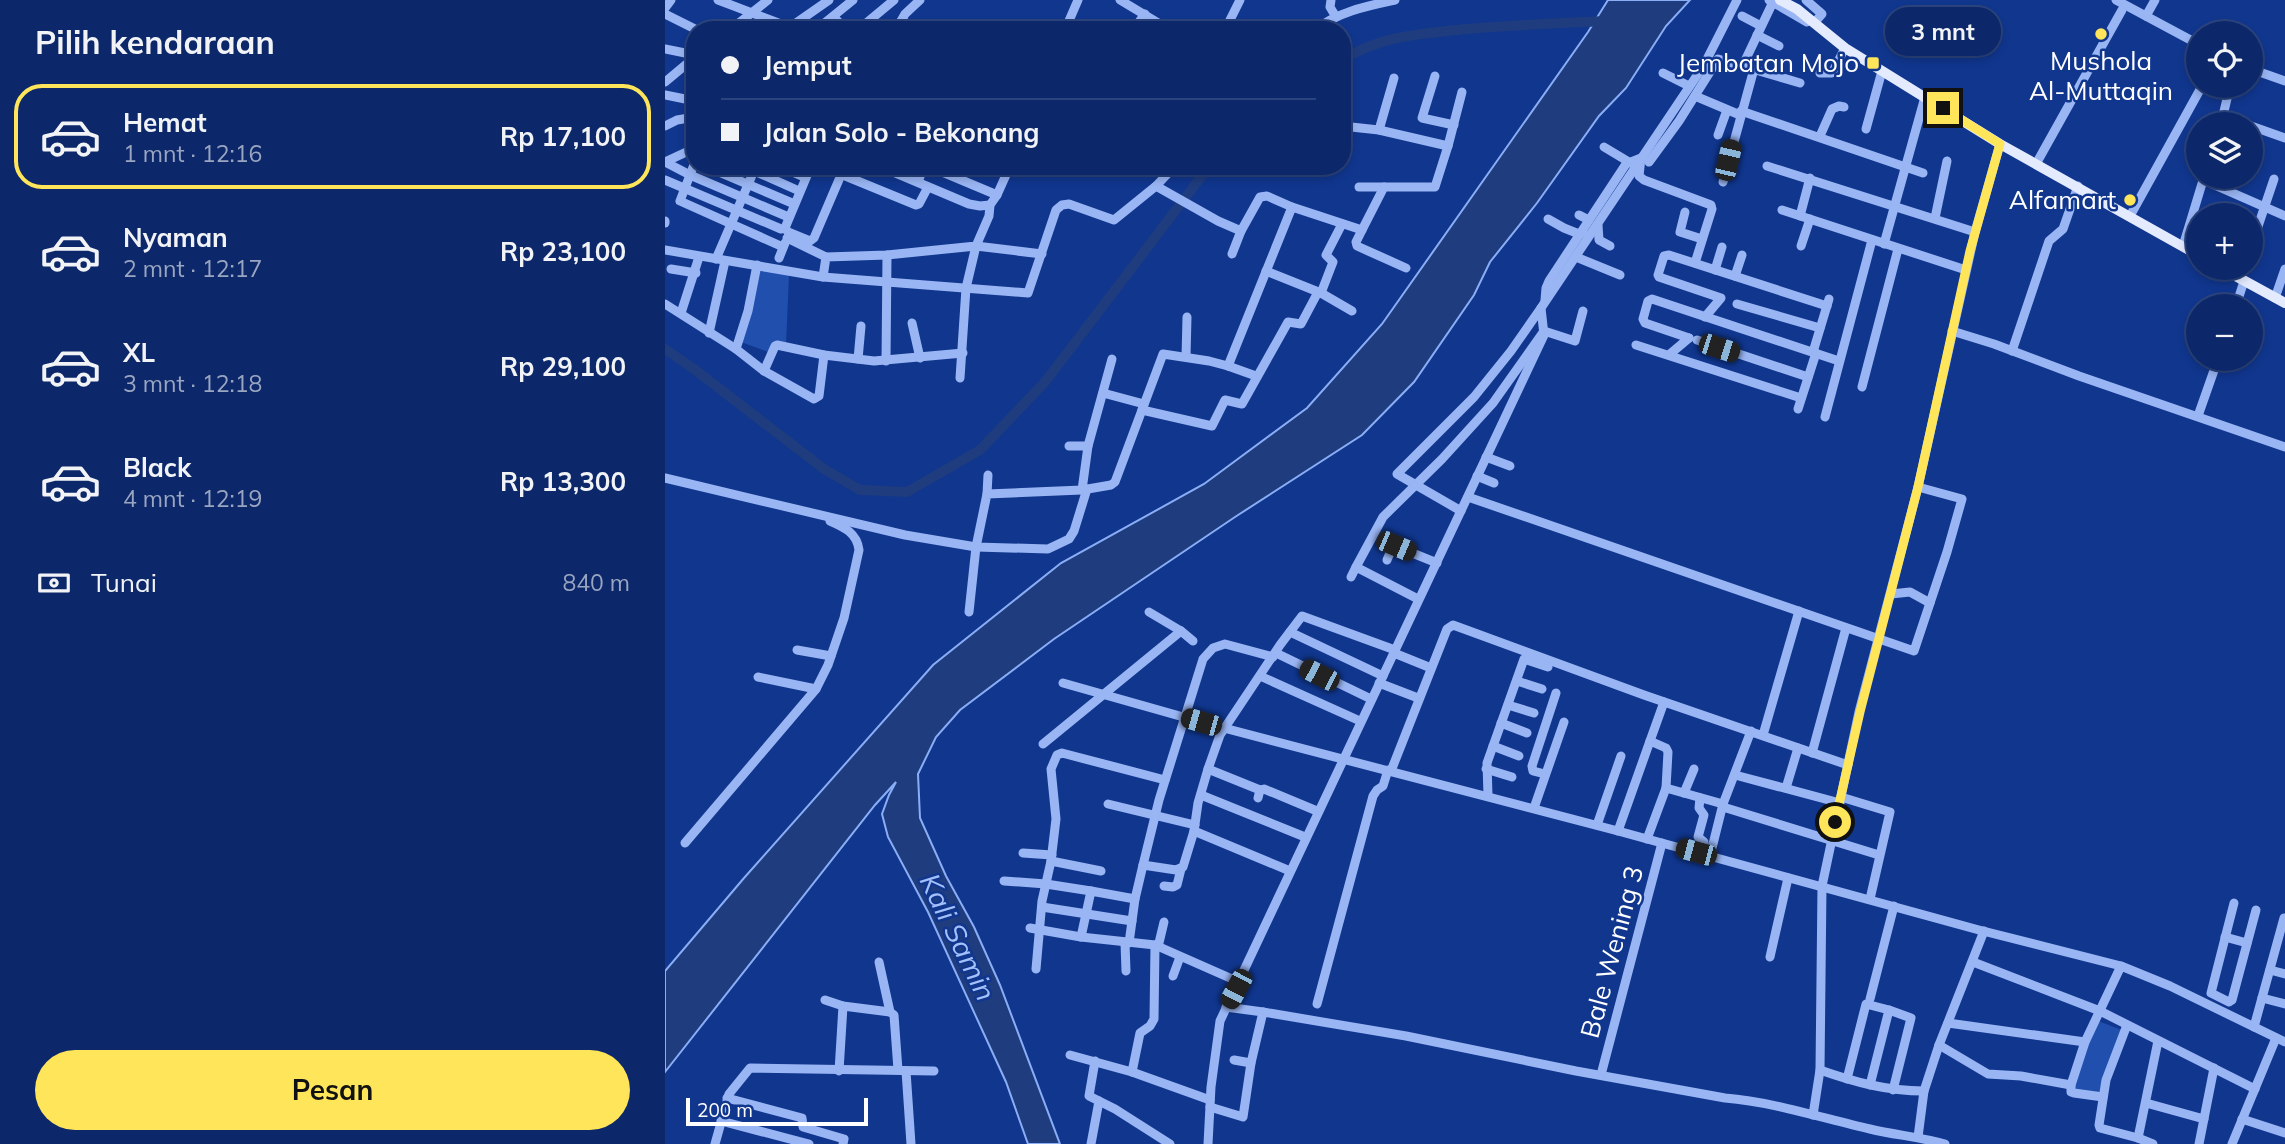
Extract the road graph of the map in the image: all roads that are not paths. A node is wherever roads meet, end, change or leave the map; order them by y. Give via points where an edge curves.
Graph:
1 (671, 0) edge
2 (718, 0) edge
3 (768, 0) edge
4 (853, 0) edge
5 (894, 0) edge
6 (920, 0) edge
7 (1078, 0) edge
8 (1120, 0) edge
9 (1240, 0) edge
10 (1331, 0) edge
11 (1395, 0) edge
12 (1737, 0) edge
13 (1806, 0) edge
14 (2116, 0) edge
15 (2155, 0) edge
16 (1774, 1) edge
17 (821, 3) edge
18 (665, 8) edge
19 (2122, 10) dead end
20 (751, 14) junction
21 (1145, 14) junction
22 (665, 15) edge
23 (1742, 16) dead end
24 (2146, 16) junction
25 (833, 18) junction
26 (1336, 18) junction
27 (742, 21) edge
28 (768, 21) edge
29 (797, 21) edge
30 (829, 21) edge
31 (836, 21) edge
32 (869, 21) edge
33 (901, 21) edge
34 (1069, 21) edge
35 (1140, 21) edge
36 (1156, 21) edge
37 (1230, 21) edge
38 (1331, 21) edge
39 (686, 25) edge
40 (1818, 26) junction
41 (1759, 31) junction
42 (2186, 38) edge
43 (1779, 46) dead end
44 (1845, 47) junction
45 (665, 49) edge
46 (686, 54) edge
47 (686, 64) edge
48 (1743, 65) junction
49 (1754, 69) junction
50 (1882, 71) junction
51 (1663, 73) dead end
52 (1820, 73) dead end
53 (2263, 73) edge
54 (1435, 76) dead end
55 (1394, 78) dead end
56 (2285, 81) edge
57 (665, 82) edge
58 (1800, 83) dead end
59 (1689, 86) junction
60 (1462, 92) dead end
61 (665, 94) edge
62 (1695, 96) junction
63 (1925, 97) junction
64 (2195, 98) edge
65 (686, 99) edge
66 (1844, 107) dead end
67 (1727, 110) junction
68 (1740, 113) junction
69 (686, 118) edge
70 (1454, 125) junction
71 (665, 126) edge
72 (1351, 127) edge
73 (1867, 129) dead end
74 (1379, 130) junction
75 (2263, 130) edge
76 (1718, 135) dead end
77 (1820, 136) junction
78 (2285, 138) edge
79 (1650, 144) junction
80 (2000, 144) junction
81 (1448, 146) junction
82 (1604, 147) dead end
83 (686, 152) edge
84 (1640, 153) junction
85 (681, 154) junction
86 (686, 157) edge
87 (1948, 161) dead end
88 (665, 162) edge
89 (1629, 162) junction
90 (2036, 164) junction
91 (1767, 166) dead end
92 (1906, 167) junction
93 (686, 173) edge
94 (1923, 173) dead end
95 (689, 175) joint
96 (725, 175) edge
97 (752, 175) edge
98 (767, 175) edge
99 (806, 175) edge
100 (841, 175) joint
101 (901, 175) edge
102 (922, 175) edge
103 (948, 175) edge
104 (1006, 175) edge
105 (1166, 175) edge
106 (802, 176) edge
107 (1810, 178) junction
108 (2274, 179) dead end
109 (665, 180) edge
110 (918, 182) junction
111 (1723, 182) dead end
112 (748, 185) junction
113 (1156, 186) junction
114 (1258, 186) dead end
115 (2078, 186) junction
116 (928, 187) junction
117 (1359, 187) dead end
118 (1384, 187) junction
119 (684, 189) junction
120 (2201, 189) edge
121 (2226, 189) edge
122 (797, 190) junction
123 (997, 195) junction
124 (743, 198) junction
125 (792, 203) junction
126 (2253, 203) edge
127 (990, 205) junction
128 (1896, 206) junction
129 (1292, 207) junction
130 (2263, 208) joint
131 (1782, 210) dead end
132 (737, 211) junction
133 (1685, 212) dead end
134 (1579, 215) dead end
135 (786, 216) junction
136 (1800, 216) junction
137 (2130, 216) junction
138 (2285, 216) edge
139 (1935, 218) junction
140 (1548, 219) dead end
141 (1810, 219) junction
142 (1342, 224) junction
143 (1594, 224) junction
144 (731, 225) junction
145 (781, 229) junction
146 (1362, 230) junction
147 (1241, 231) junction
148 (1975, 232) junction
149 (1579, 234) junction
150 (1702, 239) junction
151 (1872, 240) junction
152 (785, 243) junction
153 (1884, 244) junction
154 (976, 246) junction
155 (1609, 246) dead end
156 (1801, 246) dead end
157 (2183, 246) junction
158 (1722, 247) dead end
159 (2186, 248) edge
160 (1898, 249) junction
161 (665, 250) edge
162 (887, 254) junction
163 (1042, 254) junction
164 (1232, 254) dead end
165 (1742, 255) dead end
166 (699, 257) junction
167 (826, 257) junction
168 (1576, 257) junction
169 (779, 258) dead end
170 (720, 260) junction
171 (1695, 263) junction
172 (757, 265) junction
173 (1406, 268) dead end
174 (671, 269) dead end
175 (2285, 269) edge
176 (1715, 270) junction
177 (1966, 270) junction
178 (1266, 271) junction
179 (696, 273) junction
180 (1619, 275) dead end
181 (1735, 276) junction
182 (823, 277) junction
183 (2248, 280) edge
184 (886, 283) junction
185 (967, 288) junction
186 (1320, 293) junction
187 (2280, 300) edge
188 (665, 304) edge
189 (1737, 304) dead end
190 (1352, 311) dead end
191 (1583, 311) dead end
192 (681, 313) junction
193 (1187, 317) dead end
194 (1543, 317) junction
195 (1705, 317) junction
196 (912, 323) dead end
197 (861, 326) dead end
198 (1820, 328) junction
199 (1952, 331) junction
200 (709, 333) junction
201 (1697, 340) dead end
202 (1636, 345) dead end
203 (736, 349) junction
204 (2013, 351) junction
205 (963, 353) junction
206 (1814, 353) junction
207 (1670, 354) junction
208 (824, 355) junction
209 (1187, 357) junction
210 (920, 358) junction
211 (858, 359) junction
212 (1112, 359) dead end
213 (886, 361) junction
214 (1839, 361) junction
215 (1228, 366) junction
216 (764, 371) junction
217 (2214, 371) edge
218 (1256, 376) junction
219 (1808, 377) junction
220 (960, 378) dead end
221 (1862, 387) dead end
222 (1103, 393) junction
223 (1801, 398) junction
224 (1143, 407) junction
225 (1798, 409) dead end
226 (2199, 413) dead end
227 (1825, 417) dead end
228 (1069, 446) dead end
229 (1088, 446) junction
230 (2285, 447) edge
231 (1486, 457) junction
232 (1510, 466) dead end
233 (988, 475) dead end
234 (1477, 476) junction
235 (665, 478) edge
236 (1494, 483) dead end
237 (1416, 485) junction
238 (1918, 487) junction
239 (1084, 489) junction
240 (987, 494) junction
241 (1468, 496) junction
242 (1461, 511) junction
243 (813, 512) junction
244 (976, 547) junction
245 (1387, 560) dead end
246 (1437, 563) junction
247 (1356, 567) junction
248 (1350, 577) dead end
249 (1891, 594) junction
250 (1418, 599) junction
251 (1930, 603) junction
252 (1799, 611) junction
253 (969, 612) dead end
254 (1149, 612) dead end
255 (1846, 628) junction
256 (1181, 631) junction
257 (1290, 632) junction
258 (1879, 638) junction
259 (1193, 641) dead end
260 (797, 650) dead end
261 (1394, 652) junction
262 (1275, 655) junction
263 (831, 656) junction
264 (1431, 667) junction
265 (1548, 667) dead end
266 (1260, 676) junction
267 (758, 677) dead end
268 (1381, 680) junction
269 (1517, 681) junction
270 (1063, 683) dead end
271 (1542, 689) dead end
272 (816, 690) junction
273 (1556, 693) dead end
274 (1102, 694) junction
275 (1418, 698) junction
276 (1371, 699) junction
277 (1664, 702) junction
278 (1508, 705) junction
279 (1534, 713) dead end
280 (1184, 717) junction
281 (1360, 721) junction
282 (1564, 722) dead end
283 (1501, 723) junction
284 (1225, 727) junction
285 (1751, 731) junction
286 (1527, 733) dead end
287 (1763, 735) junction
288 (1650, 741) junction
289 (1043, 744) dead end
290 (1493, 746) junction
291 (1798, 748) junction
292 (1812, 752) junction
293 (1519, 756) dead end
294 (1621, 756) dead end
295 (1344, 758) junction
296 (1848, 765) junction
297 (1208, 769) junction
298 (1486, 769) junction
299 (1694, 769) dead end
300 (1389, 770) junction
301 (1545, 774) junction
302 (1735, 775) junction
303 (1512, 777) dead end
304 (1165, 780) junction
305 (1665, 788) junction
306 (1786, 788) junction
307 (1684, 793) junction
308 (1201, 795) junction
309 (1488, 796) junction
310 (1700, 798) junction
311 (1840, 800) junction
312 (1108, 804) dead end
313 (1723, 806) junction
314 (1534, 808) junction
315 (1317, 811) junction
316 (1155, 816) junction
317 (1597, 825) junction
318 (1195, 827) junction
319 (1618, 831) junction
320 (1305, 837) junction
321 (1647, 839) junction
322 (1831, 841) junction
323 (685, 843) dead end
324 (1662, 843) junction
325 (1023, 853) dead end
326 (1707, 855) junction
327 (1879, 855) junction
328 (1051, 858) junction
329 (1143, 865) junction
330 (1181, 869) junction
331 (1101, 870) dead end
332 (1290, 871) junction
333 (1788, 878) junction
334 (1004, 881) dead end
335 (1046, 884) junction
336 (1164, 886) dead end
337 (1822, 886) junction
338 (1091, 891) junction
339 (1135, 899) junction
340 (1870, 899) junction
341 (2234, 903) dead end
342 (1894, 906) junction
343 (1042, 907) junction
344 (2256, 910) dead end
345 (1085, 914) junction
346 (1132, 921) junction
347 (1164, 922) dead end
348 (2284, 922) edge
349 (1034, 928) junction
350 (1984, 932) junction
351 (1081, 937) junction
352 (2225, 937) junction
353 (1127, 943) junction
354 (2247, 943) junction
355 (2281, 943) edge
356 (1156, 946) junction
357 (1180, 957) junction
358 (1770, 957) dead end
359 (879, 962) dead end
360 (1973, 962) junction
361 (2121, 966) junction
362 (1036, 969) dead end
363 (2270, 970) junction
364 (1126, 971) dead end
365 (2285, 974) edge
366 (1173, 976) dead end
367 (1239, 982) junction
368 (2262, 998) junction
369 (1870, 999) dead end
370 (825, 1000) dead end
371 (2218, 1003) junction
372 (1317, 1004) dead end
373 (2285, 1004) edge
374 (843, 1006) junction
375 (1226, 1007) junction
376 (1889, 1010) junction
377 (2100, 1011) junction
378 (890, 1012) junction
379 (1263, 1012) junction
380 (1948, 1023) junction
381 (2127, 1025) junction
382 (2254, 1027) junction
383 (2281, 1040) edge
384 (2158, 1041) junction
385 (2085, 1042) junction
386 (1939, 1045) junction
387 (1070, 1055) dead end
388 (1234, 1060) dead end
389 (1095, 1061) junction
390 (1251, 1063) junction
391 (2214, 1069) junction
392 (839, 1070) junction
393 (1820, 1070) junction
394 (902, 1071) junction
395 (935, 1071) dead end
396 (1602, 1071) dead end
397 (1132, 1072) junction
398 (1847, 1079) junction
399 (2071, 1085) junction
400 (1870, 1086) junction
401 (2255, 1089) junction
402 (1893, 1090) junction
403 (1924, 1091) junction
404 (2103, 1097) junction
405 (727, 1098) junction
406 (1099, 1101) junction
407 (1210, 1104) junction
408 (2145, 1104) junction
409 (1813, 1115) junction
410 (2204, 1119) junction
411 (2242, 1119) junction
412 (721, 1121) junction
413 (2285, 1133) edge
414 (1918, 1137) junction
415 (2138, 1139) junction
416 (715, 1144) edge
417 (809, 1144) edge
418 (843, 1144) edge
419 (911, 1144) edge
420 (1091, 1144) edge
421 (1170, 1144) edge
422 (1208, 1144) edge
423 (1945, 1144) edge
424 (2151, 1144) edge
425 (2199, 1144) edge
426 (2232, 1144) edge

1 - 18 street
2 - 20 street
3 - 20 street
4 - 25 street
5 - 32 street
6 - 33 street
7 - 34 street
8 - 21 street
9 - 37 street
10 - 26 street
11 - 26 street
12 - 59 street
13 - 40 street via 1821,12
14 - 24 street
15 - 24 street
16 - 40 main road via 1797,9
16 - 41 street
17 - 25 street
17 - 29 street
19 - 90 street
20 - 27 street
20 - 28 street
21 - 35 street
21 - 36 street
22 - 39 street
23 - 41 street
24 - 42 street
25 - 30 street
25 - 31 street
26 - 38 street
40 - 44 main road
41 - 43 street
41 - 48 street
44 - 50 main road
44 - 52 street via 1832,73
45 - 46 street
47 - 57 street
48 - 49 street
48 - 62 street via 1719,59
49 - 58 street
49 - 68 street
50 - 63 main road
50 - 73 street
51 - 59 street
53 - 56 street
54 - 70 street via 1422,118
55 - 74 street
59 - 79 street
60 - 70 street
61 - 65 street
62 - 67 street
62 - 79 street via 1650,162
63 - 80 main road
63 - 92 street
64 - 137 street
66 - 77 street via 1832,108
67 - 68 street
67 - 76 street
68 - 77 street
68 - 111 street
69 - 71 street
70 - 81 street
72 - 74 street
74 - 81 street
75 - 78 street
77 - 92 street
79 - 84 street
80 - 90 main road
80 - 148 street
81 - 118 street via 1435,187
82 - 89 street
83 - 85 street
84 - 89 street
84 - 143 street
84 - 150 street via 1639,176 1644,180 1711,205
85 - 86 street
85 - 88 street
87 - 139 street
88 - 93 street
89 - 143 street
90 - 115 main road
91 - 107 street
92 - 94 street
92 - 128 street
95 - 119 street
95 - 124 street
96 - 112 street
97 - 112 street
98 - 122 street
99 - 100 street via 785,228 810,241
100 - 116 street via 916,205
101 - 110 street
102 - 110 street
103 - 123 street
104 - 123 street
105 - 113 street
106 - 122 street
107 - 128 street
107 - 136 street
108 - 130 street
109 - 119 street
110 - 116 street
112 - 124 street
112 - 125 street
113 - 147 street
113 - 163 street via 1114,220 1062,205 1056,210
114 - 129 street
115 - 137 main road
115 - 204 street via 2063,229 2049,241
116 - 127 street via 974,205
117 - 118 street
118 - 146 street
119 - 132 street
119 - 144 street via 680,201
120 - 157 street
121 - 126 street
122 - 125 street
123 - 127 street
124 - 132 street
124 - 135 street
125 - 135 street
127 - 154 street
128 - 139 street
128 - 153 street
129 - 142 street
129 - 147 street via 1260,197
129 - 178 street
130 - 138 street
131 - 136 street
132 - 144 street
132 - 145 street
133 - 150 street via 1680,232
134 - 143 street
135 - 145 street
136 - 141 street
137 - 157 main road
139 - 148 street
140 - 149 street
141 - 151 street
141 - 156 street
142 - 146 street
142 - 186 street via 1327,255 1333,262
143 - 149 street
143 - 155 street via 1598,240
143 - 168 street
144 - 152 street
144 - 170 street
145 - 152 street
146 - 173 street via 1357,246
147 - 164 street
148 - 177 street
149 - 194 street via 1549,281
150 - 171 street
151 - 153 street
151 - 214 street
152 - 167 street
152 - 169 street
153 - 160 street
154 - 162 street
154 - 163 street
154 - 185 street
157 - 159 main road
158 - 176 street
160 - 177 street
160 - 221 street
161 - 166 street
162 - 167 street
162 - 184 street
163 - 185 street via 1028,293
165 - 181 street
166 - 170 street
166 - 179 street
167 - 182 street
168 - 180 street
168 - 194 street
170 - 172 street
170 - 200 street
171 - 176 street
171 - 195 street via 1664,256 1658,276 1721,298
172 - 182 street
172 - 203 street
174 - 179 street
175 - 187 street
176 - 181 street
177 - 199 street
178 - 186 street
178 - 215 street
179 - 192 street
181 - 198 street via 1828,303
182 - 184 street
183 - 187 main road
184 - 185 street
184 - 213 street
185 - 205 street
186 - 190 street
186 - 218 street via 1301,324 1288,322
188 - 192 street
189 - 198 street
191 - 194 street via 1575,341
192 - 200 street
193 - 209 street
194 - 231 street
194 - 237 street via 1493,403
194 - 237 street via 1474,397 1397,474
195 - 206 street
195 - 207 street via 1648,301 1645,323 1689,338
196 - 210 street
197 - 211 street
198 - 206 street
199 - 204 street
199 - 238 street
200 - 203 street
201 - 219 street
202 - 207 street
203 - 216 street
204 - 230 street
205 - 210 street
205 - 220 street
206 - 214 street
206 - 219 street
207 - 223 street
208 - 211 street
208 - 216 street via 776,346
208 - 216 street via 816,399
209 - 215 street
209 - 224 street via 1163,354
210 - 213 street
211 - 213 street
212 - 222 street
214 - 227 street
215 - 218 street
217 - 226 street
218 - 224 street via 1240,405 1223,402 1212,426
219 - 223 street
222 - 224 street
222 - 229 street
223 - 225 street
224 - 239 street via 1115,482
228 - 229 street
229 - 239 street
231 - 232 street
231 - 234 street
233 - 240 street
234 - 236 street
234 - 241 street
235 - 243 street
237 - 242 street
237 - 247 street via 1381,520
238 - 249 street
238 - 251 street via 1962,499
239 - 240 street
239 - 244 street via 1069,539 1048,549
240 - 244 street
241 - 242 street
241 - 252 street
242 - 246 street
243 - 244 street
243 - 263 street via 851,532 859,550
244 - 253 street
245 - 246 street via 1396,546
246 - 250 street
247 - 248 street
247 - 250 street
249 - 251 street via 1910,592
249 - 258 street
250 - 261 street
251 - 258 street via 1914,651
252 - 255 street
252 - 287 street
254 - 256 street
255 - 258 street
255 - 292 street
256 - 259 street
256 - 274 street
257 - 261 street via 1302,616
257 - 262 street
257 - 268 street
258 - 296 street
260 - 263 street
261 - 264 street
261 - 268 street
262 - 266 street
262 - 276 street
262 - 280 street via 1225,644 1213,648 1202,660
263 - 272 street
264 - 275 street
264 - 277 street via 1453,625
265 - 269 street via 1524,659
266 - 281 street
266 - 284 street
267 - 272 street
268 - 275 street
268 - 276 street
269 - 271 street
269 - 278 street
270 - 274 street
272 - 323 street
273 - 301 street via 1531,766
274 - 280 street
274 - 289 street
275 - 300 street
276 - 281 street
277 - 285 street
277 - 288 street
278 - 279 street
278 - 283 street
280 - 284 street
280 - 304 street
281 - 295 street
282 - 301 street
283 - 286 street
283 - 290 street
284 - 295 street
284 - 297 street
285 - 287 street
285 - 302 street
287 - 291 street
288 - 305 street via 1668,752
288 - 319 street
290 - 293 street
290 - 298 street
291 - 292 street
291 - 306 street
292 - 296 street
294 - 317 street
295 - 300 street
295 - 315 street
296 - 311 street
297 - 308 street
297 - 315 street via 1259,794 1264,789
298 - 303 street
298 - 309 street
299 - 307 street
300 - 309 street
300 - 372 street via 1373,796
301 - 314 street
302 - 306 street
302 - 313 street
304 - 316 street
304 - 328 street via 1058,755 1051,769 1056,819
305 - 307 street
305 - 321 street
306 - 311 street
307 - 310 street
308 - 318 street
308 - 320 street
309 - 314 street
310 - 313 street
310 - 326 street via 1704,815 1698,837
311 - 322 street
311 - 327 street via 1890,812
312 - 316 street
313 - 322 street
313 - 326 street
314 - 317 street
315 - 320 street
316 - 318 street
316 - 329 street
317 - 319 street
318 - 330 street
318 - 332 street
319 - 321 street
320 - 332 street
321 - 324 street
322 - 327 street
322 - 337 street
324 - 326 street
324 - 396 street, Bale Wening 3
325 - 328 street
326 - 333 street
327 - 340 street
328 - 331 street
328 - 335 street
329 - 330 street
329 - 339 street
330 - 336 street via 1177,885
332 - 367 street
333 - 337 street
333 - 358 street
334 - 335 street
335 - 338 street
335 - 343 street
337 - 340 street
337 - 393 street
338 - 339 street
338 - 345 street
339 - 346 street
340 - 342 street
341 - 352 street
342 - 350 street
342 - 369 street
343 - 345 street
343 - 349 street
344 - 354 street
345 - 346 street
345 - 351 street
346 - 353 street
347 - 356 street
348 - 355 street
349 - 351 street
349 - 362 street
350 - 360 street
350 - 361 street
351 - 353 street
352 - 354 street
352 - 371 street via 2211,993
353 - 356 street
353 - 364 street
354 - 371 street via 2232,1000
355 - 363 street
356 - 357 street
356 - 397 street via 1154,1019 1140,1033
357 - 366 street
357 - 367 street
359 - 378 street
360 - 377 street
360 - 380 street
361 - 371 street
361 - 377 street
363 - 365 street
363 - 368 street
367 - 375 street
368 - 373 street
368 - 382 street
370 - 374 street
371 - 382 street
374 - 378 street
374 - 392 street
375 - 379 street
375 - 407 street via 1218,1030
376 - 398 street via 1867,1004
376 - 400 street
376 - 402 street via 1911,1018
377 - 381 street
377 - 385 street
378 - 394 street via 895,1019
379 - 390 street
379 - 409 street
380 - 385 street
380 - 386 street
381 - 384 street
381 - 404 street
382 - 383 street
383 - 401 street
384 - 391 street
384 - 408 street
385 - 399 street
386 - 399 street via 1988,1073
386 - 403 street
387 - 389 street
388 - 390 street
389 - 397 street
389 - 406 street via 1085,1096
390 - 407 street via 1243,1118
391 - 401 street
391 - 410 street
392 - 394 street
392 - 405 street via 750,1068
393 - 398 street
393 - 409 street
394 - 395 street
394 - 419 street
397 - 407 street
398 - 400 street
399 - 404 street via 2072,1093
400 - 402 street
401 - 411 street
402 - 403 street
403 - 414 street
404 - 415 street via 2100,1128
405 - 412 street
405 - 418 street via 802,1118 803,1128 844,1139
406 - 420 street
406 - 421 street
407 - 422 street
408 - 410 street
408 - 415 street
409 - 414 street
410 - 425 street
411 - 413 street
411 - 426 street
412 - 416 street
412 - 417 street
414 - 423 street
415 - 424 street

